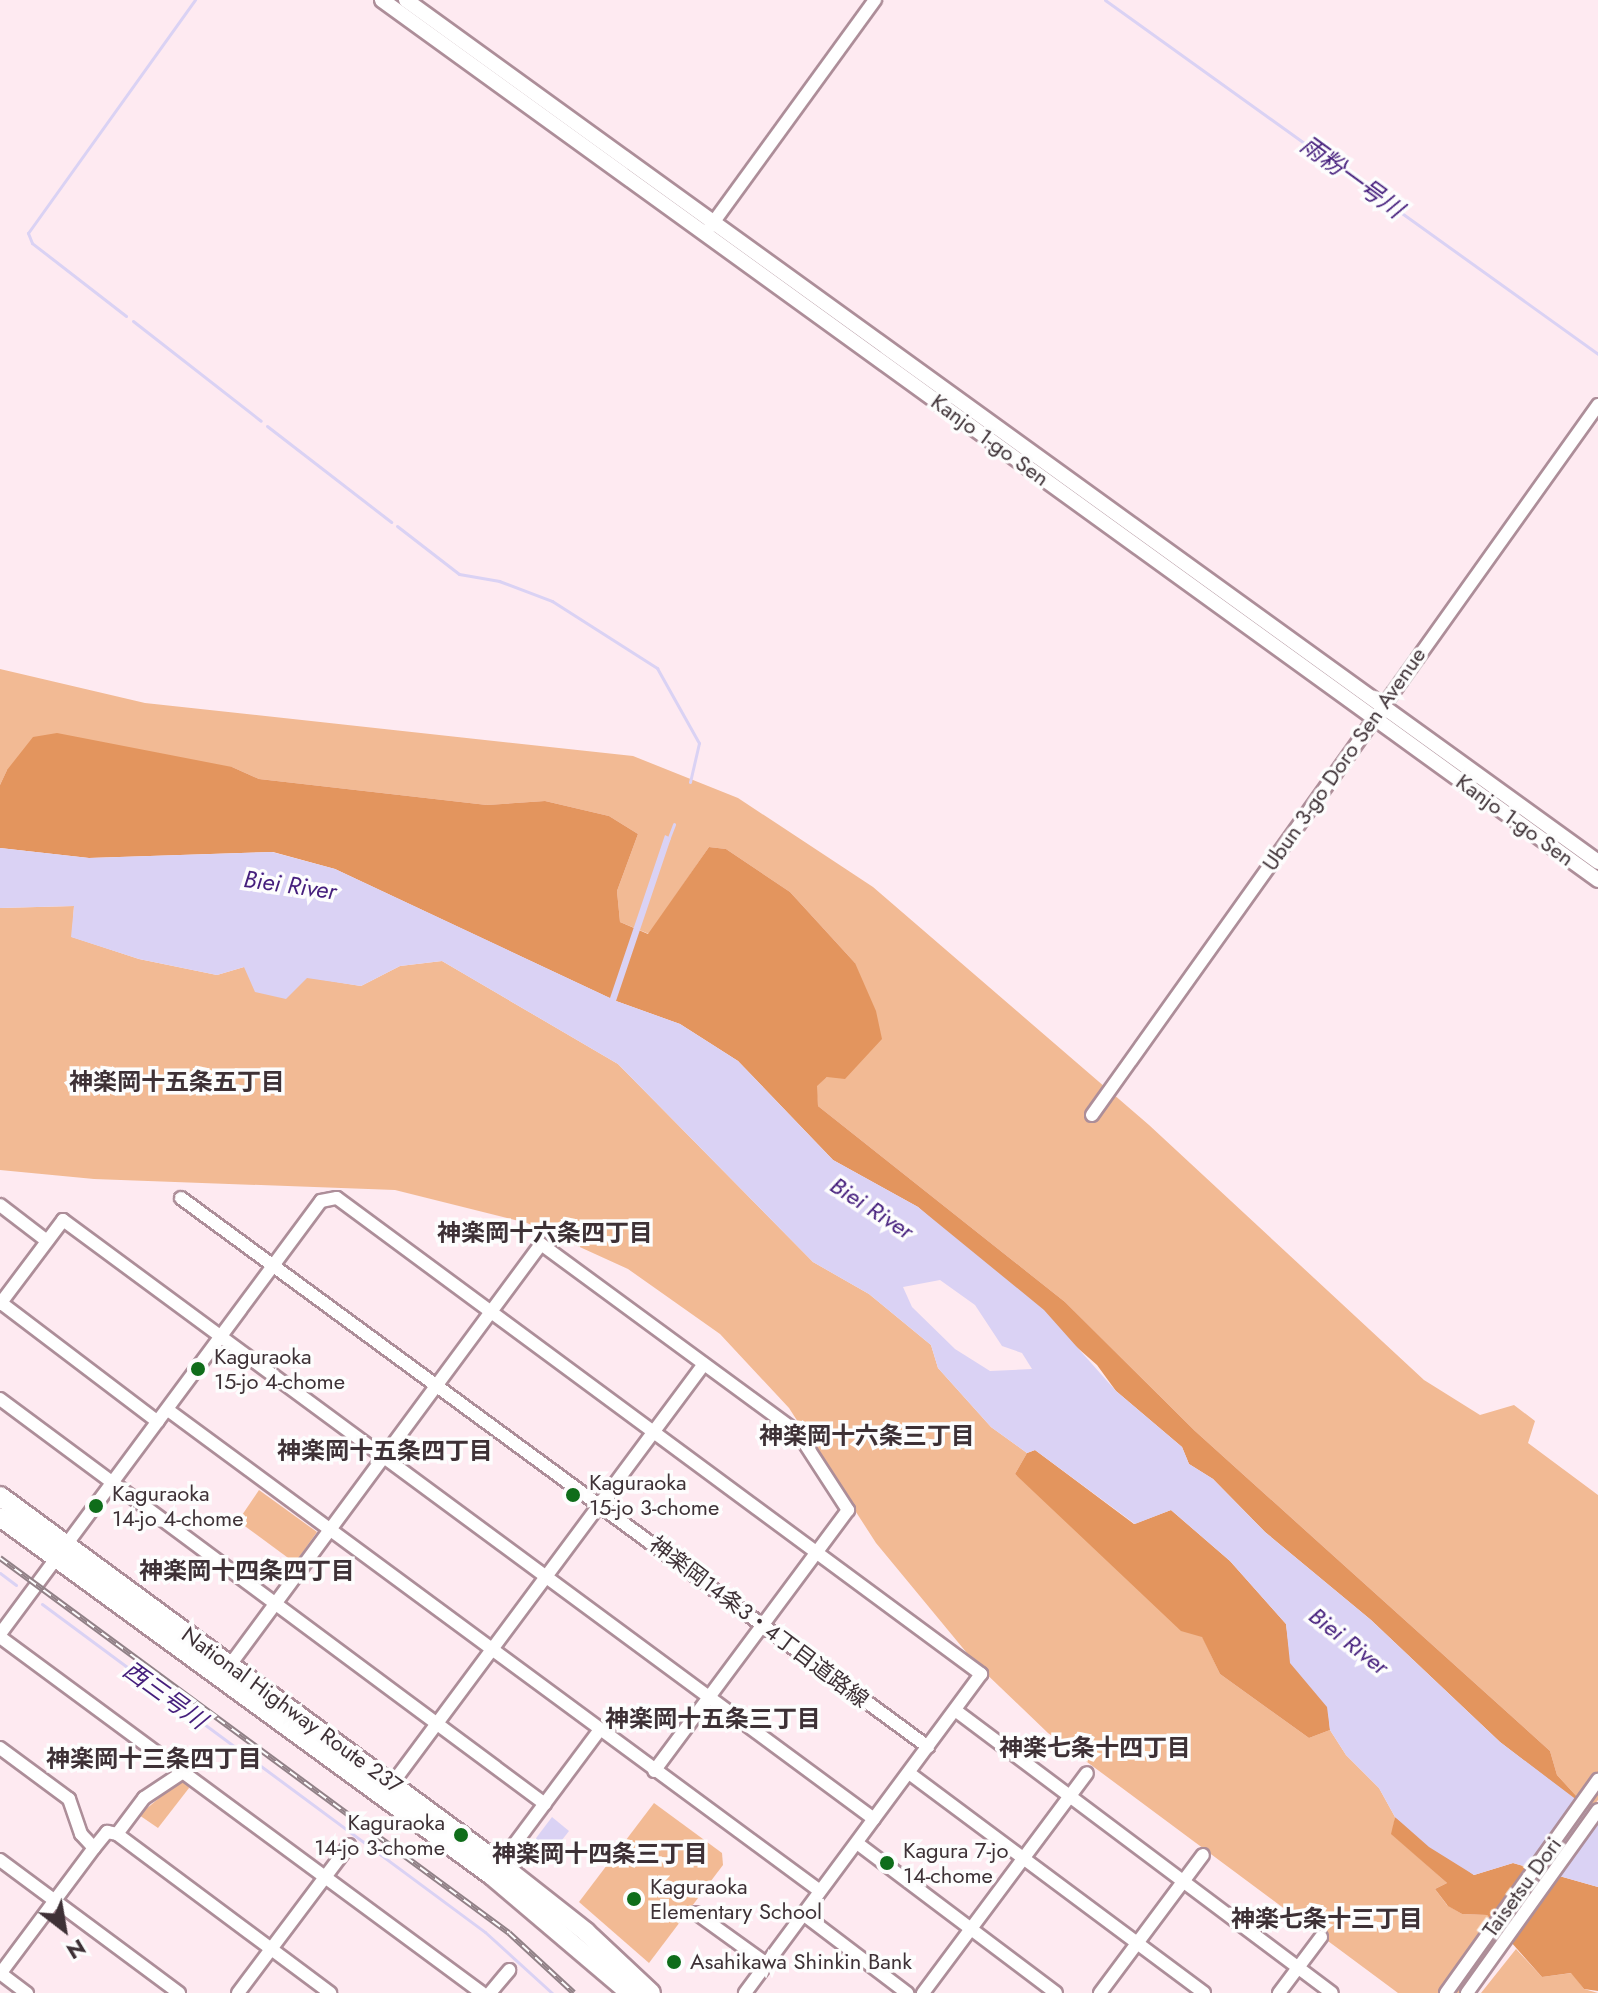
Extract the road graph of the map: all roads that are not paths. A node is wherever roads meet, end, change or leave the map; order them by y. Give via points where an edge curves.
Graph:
1 (382, 0) edge
2 (406, 0) edge
3 (875, 0) edge
4 (709, 228) junction
5 (1598, 405) edge
6 (1378, 711) junction
7 (1598, 862) edge
8 (1598, 880) edge
9 (1092, 1115) dead end
10 (181, 1198) dead end
11 (0, 1205) edge
12 (47, 1241) junction
13 (274, 1266) junction
14 (0, 1303) edge
15 (491, 1312) junction
16 (220, 1338) junction
17 (704, 1364) junction
18 (438, 1385) junction
19 (0, 1399) edge
20 (168, 1410) junction
21 (158, 1422) junction
22 (654, 1432) junction
23 (384, 1457) junction
24 (113, 1483) junction
25 (0, 1496) edge
26 (600, 1504) junction
27 (0, 1517) edge
28 (329, 1529) junction
29 (62, 1552) junction
30 (816, 1552) junction
31 (546, 1577) junction
32 (275, 1602) junction
33 (762, 1625) junction
34 (0, 1636) edge
35 (492, 1650) junction
36 (226, 1670) junction
37 (709, 1697) junction
38 (955, 1710) junction
39 (438, 1722) junction
40 (599, 1731) junction
41 (928, 1747) junction
42 (0, 1748) edge
43 (654, 1771) junction
44 (183, 1772) junction
45 (909, 1773) junction
46 (1087, 1773) dead end
47 (1598, 1780) edge
48 (387, 1790) junction
49 (1069, 1796) junction
50 (545, 1804) junction
51 (1598, 1810) edge
52 (874, 1819) junction
53 (117, 1834) junction
54 (857, 1843) junction
55 (349, 1845) dead end
56 (94, 1848) junction
57 (1203, 1855) dead end
58 (1022, 1858) junction
59 (0, 1860) edge
60 (495, 1870) junction
61 (325, 1877) junction
62 (1183, 1882) junction
63 (820, 1891) junction
64 (56, 1901) junction
65 (696, 1913) dead end
66 (803, 1914) junction
67 (971, 1929) junction
68 (1321, 1937) dead end
69 (1137, 1943) junction
70 (270, 1949) junction
71 (767, 1964) junction
72 (1298, 1968) junction
73 (509, 1970) dead end
74 (0, 1973) edge
75 (748, 1989) edge
76 (27, 1993) edge
77 (179, 1993) edge
78 (238, 1993) edge
79 (330, 1993) edge
80 (482, 1993) edge
81 (490, 1993) edge
82 (630, 1993) edge
83 (651, 1993) edge
84 (763, 1993) edge
85 (907, 1993) edge
86 (923, 1993) edge
87 (1056, 1993) edge
88 (1100, 1993) edge
89 (1204, 1993) edge
90 (1279, 1993) edge
91 (1332, 1993) edge
92 (1446, 1993) edge
93 (1467, 1993) edge

1 - 4 main road, Kanjo 1-go Sen
2 - 4 main road, Kanjo 1-go Sen
3 - 4 street
4 - 6 main road, Kanjo 1-go Sen
5 - 6 street, Ubun 3-go Doro Sen Avenue
6 - 7 main road, Kanjo 1-go Sen
6 - 8 main road, Kanjo 1-go Sen
6 - 9 street, Ubun 3-go Doro Sen Avenue
10 - 13 street, 神楽岡14条3・4丁目道路線
11 - 12 street
12 - 14 street
12 - 16 street via 63,1220
13 - 15 street via 321,1201 337,1198
13 - 16 street
13 - 18 street, 神楽岡14条3・4丁目道路線
14 - 21 street
15 - 17 street via 541,1244
15 - 18 street
15 - 22 street
16 - 20 street
16 - 23 street
17 - 22 street
17 - 30 street via 798,1433 848,1510
18 - 23 street
18 - 26 street, 神楽岡14条3・4丁目道路線
19 - 24 street
20 - 21 street
20 - 28 street
21 - 24 street
22 - 26 street
22 - 30 street
23 - 28 street
23 - 31 street
24 - 29 street
24 - 32 street
25 - 29 highway, National Highway Route 237
26 - 31 street
26 - 33 street, 神楽岡14条3・4丁目道路線
27 - 29 highway, National Highway Route 237
28 - 32 street
28 - 35 street
29 - 34 street
29 - 36 highway, National Highway Route 237
30 - 33 street
30 - 38 street via 981,1674
31 - 35 street
31 - 37 street
32 - 36 street
32 - 39 street
33 - 37 street
33 - 41 street, 神楽岡14条3・4丁目道路線
34 - 44 street
35 - 39 street
35 - 40 street
36 - 48 highway, National Highway Route 237
37 - 43 street
37 - 52 street
38 - 41 street
38 - 49 street
39 - 48 street
39 - 50 street
40 - 43 street
40 - 50 street
41 - 45 street
42 - 56 street via 69,1799 81,1834
43 - 63 street
44 - 53 street via 144,1798
44 - 61 street
45 - 52 street
45 - 58 street
46 - 49 street
47 - 92 street, Taisetsu Dori
48 - 60 highway, National Highway Route 237
49 - 58 street
49 - 62 street
50 - 60 street
51 - 93 street
52 - 54 street
53 - 56 street via 107,1832
53 - 70 street
54 - 63 street
54 - 67 street
55 - 61 street
56 - 64 street
57 - 62 street
58 - 67 street
58 - 69 street
59 - 64 street
60 - 82 highway, National Highway Route 237
60 - 83 highway, National Highway Route 237 via 586,1932
61 - 70 street
61 - 80 street
62 - 69 street
62 - 72 street
63 - 66 street
64 - 74 street
64 - 77 street
65 - 71 street
66 - 71 street
66 - 85 street
67 - 86 street
67 - 87 street
68 - 72 street
69 - 88 street
69 - 89 street
70 - 78 street
70 - 79 street
71 - 75 street
72 - 90 street
72 - 91 street
73 - 81 street
74 - 76 street
75 - 84 street

